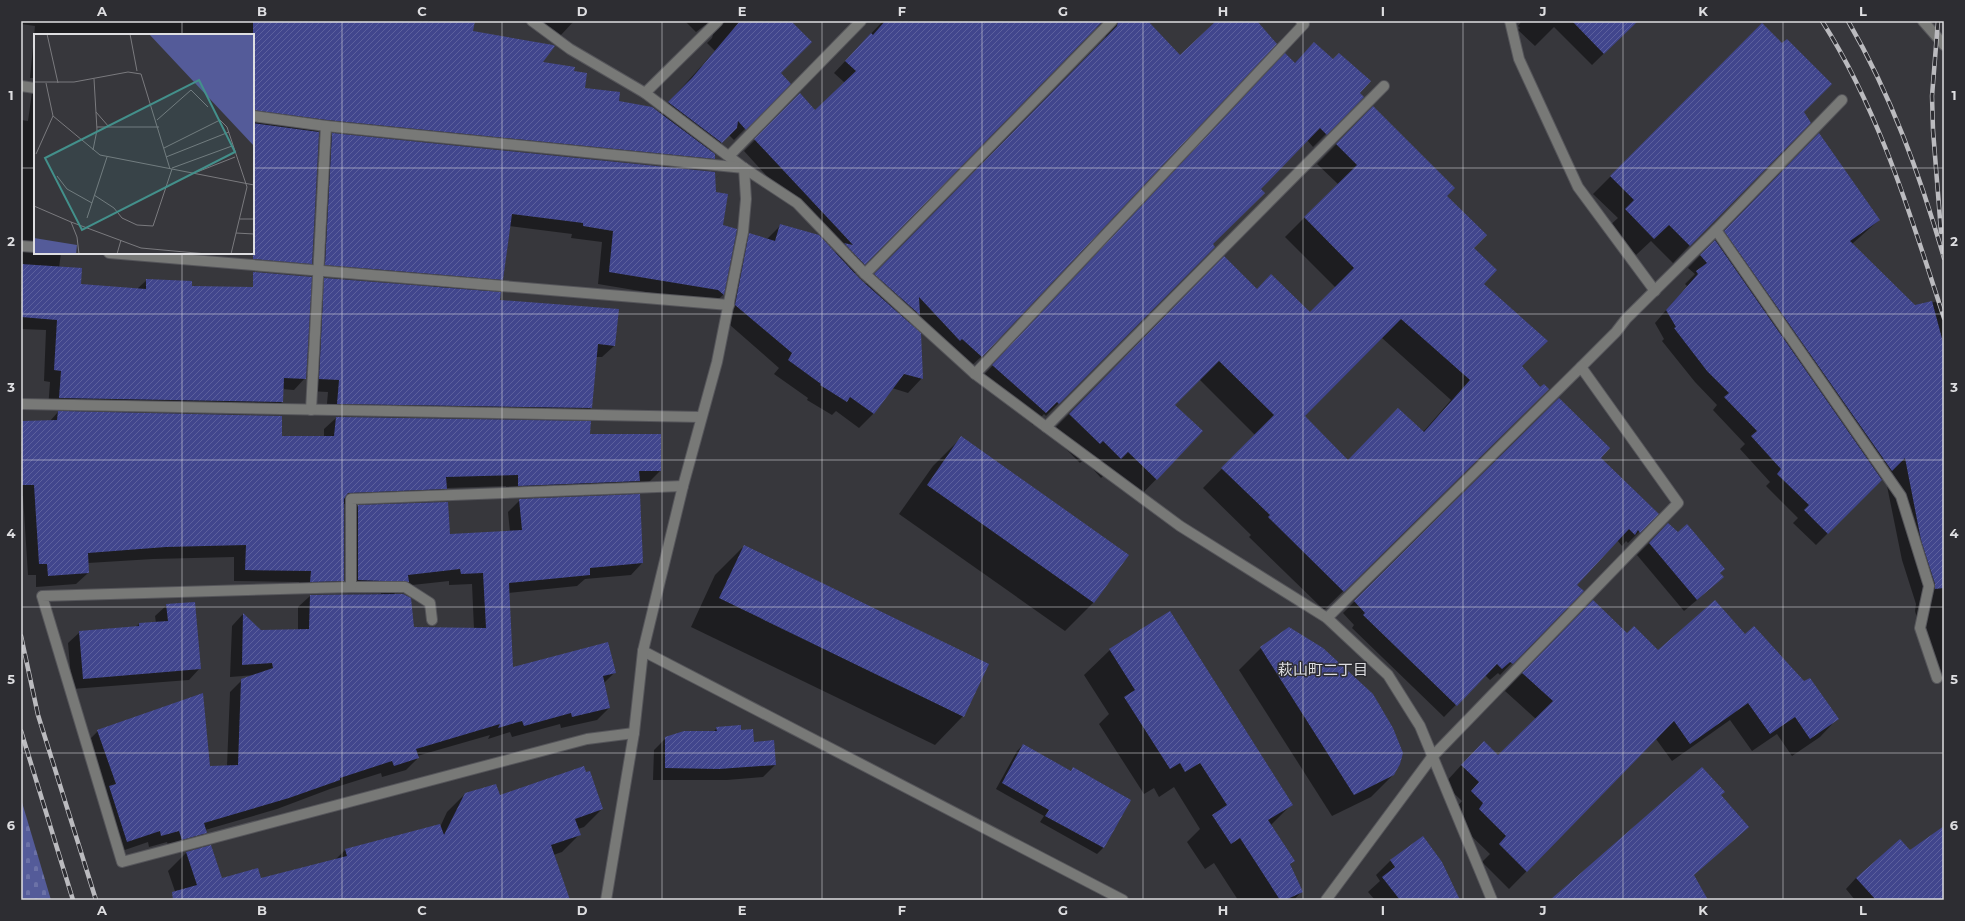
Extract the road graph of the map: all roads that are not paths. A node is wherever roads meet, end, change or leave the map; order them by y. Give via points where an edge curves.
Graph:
1 (532, 21) edge
2 (718, 21) edge
3 (860, 21) edge
4 (1112, 21) edge
5 (1302, 21) edge
6 (1510, 21) edge
7 (1923, 21) edge
8 (1944, 45) edge
9 (21, 86) edge
10 (1384, 86) dead end
11 (34, 88) edge
12 (645, 93) junction
13 (1842, 100) dead end
14 (254, 116) edge
15 (326, 126) junction
16 (729, 156) junction
17 (744, 168) junction
18 (1716, 230) junction
19 (21, 246) edge
20 (34, 247) edge
21 (121, 254) edge
22 (318, 270) junction
23 (865, 274) junction
24 (1655, 291) junction
25 (729, 305) junction
26 (1581, 367) junction
27 (975, 374) junction
28 (21, 404) edge
29 (311, 410) junction
30 (701, 417) junction
31 (1046, 427) junction
32 (683, 486) junction
33 (351, 587) junction
34 (1327, 618) junction
35 (432, 620) dead end
36 (643, 651) junction
37 (1938, 678) dead end
38 (634, 733) junction
39 (1432, 757) junction
40 (606, 900) edge
41 (1123, 900) edge
42 (1326, 900) edge
43 (1492, 900) edge

1 - 12 street via 570,49
2 - 12 street
3 - 16 street
4 - 23 street
5 - 27 street via 1304,24
6 - 24 street via 1519,58 1578,187
7 - 8 street
9 - 11 street
10 - 31 street
12 - 16 street
13 - 18 street
14 - 15 street
15 - 17 street
15 - 22 street
16 - 17 street
17 - 23 street via 797,203
17 - 25 street via 746,199 743,232
18 - 24 street
18 - 37 street via 1901,496 1929,586 1920,628
19 - 20 street
21 - 22 street
22 - 25 street
22 - 29 street
23 - 27 street
24 - 26 street
25 - 30 street via 717,362
26 - 34 street
26 - 39 street via 1678,503
27 - 31 street
28 - 29 street
29 - 30 street
30 - 32 street
31 - 34 street via 1180,526
32 - 33 street via 351,499
32 - 36 street
33 - 35 street via 405,587 430,603
33 - 38 street via 42,596 122,862 586,739
34 - 39 street via 1388,675 1420,726
36 - 38 street
36 - 41 street
38 - 40 street
39 - 42 street
39 - 43 street

